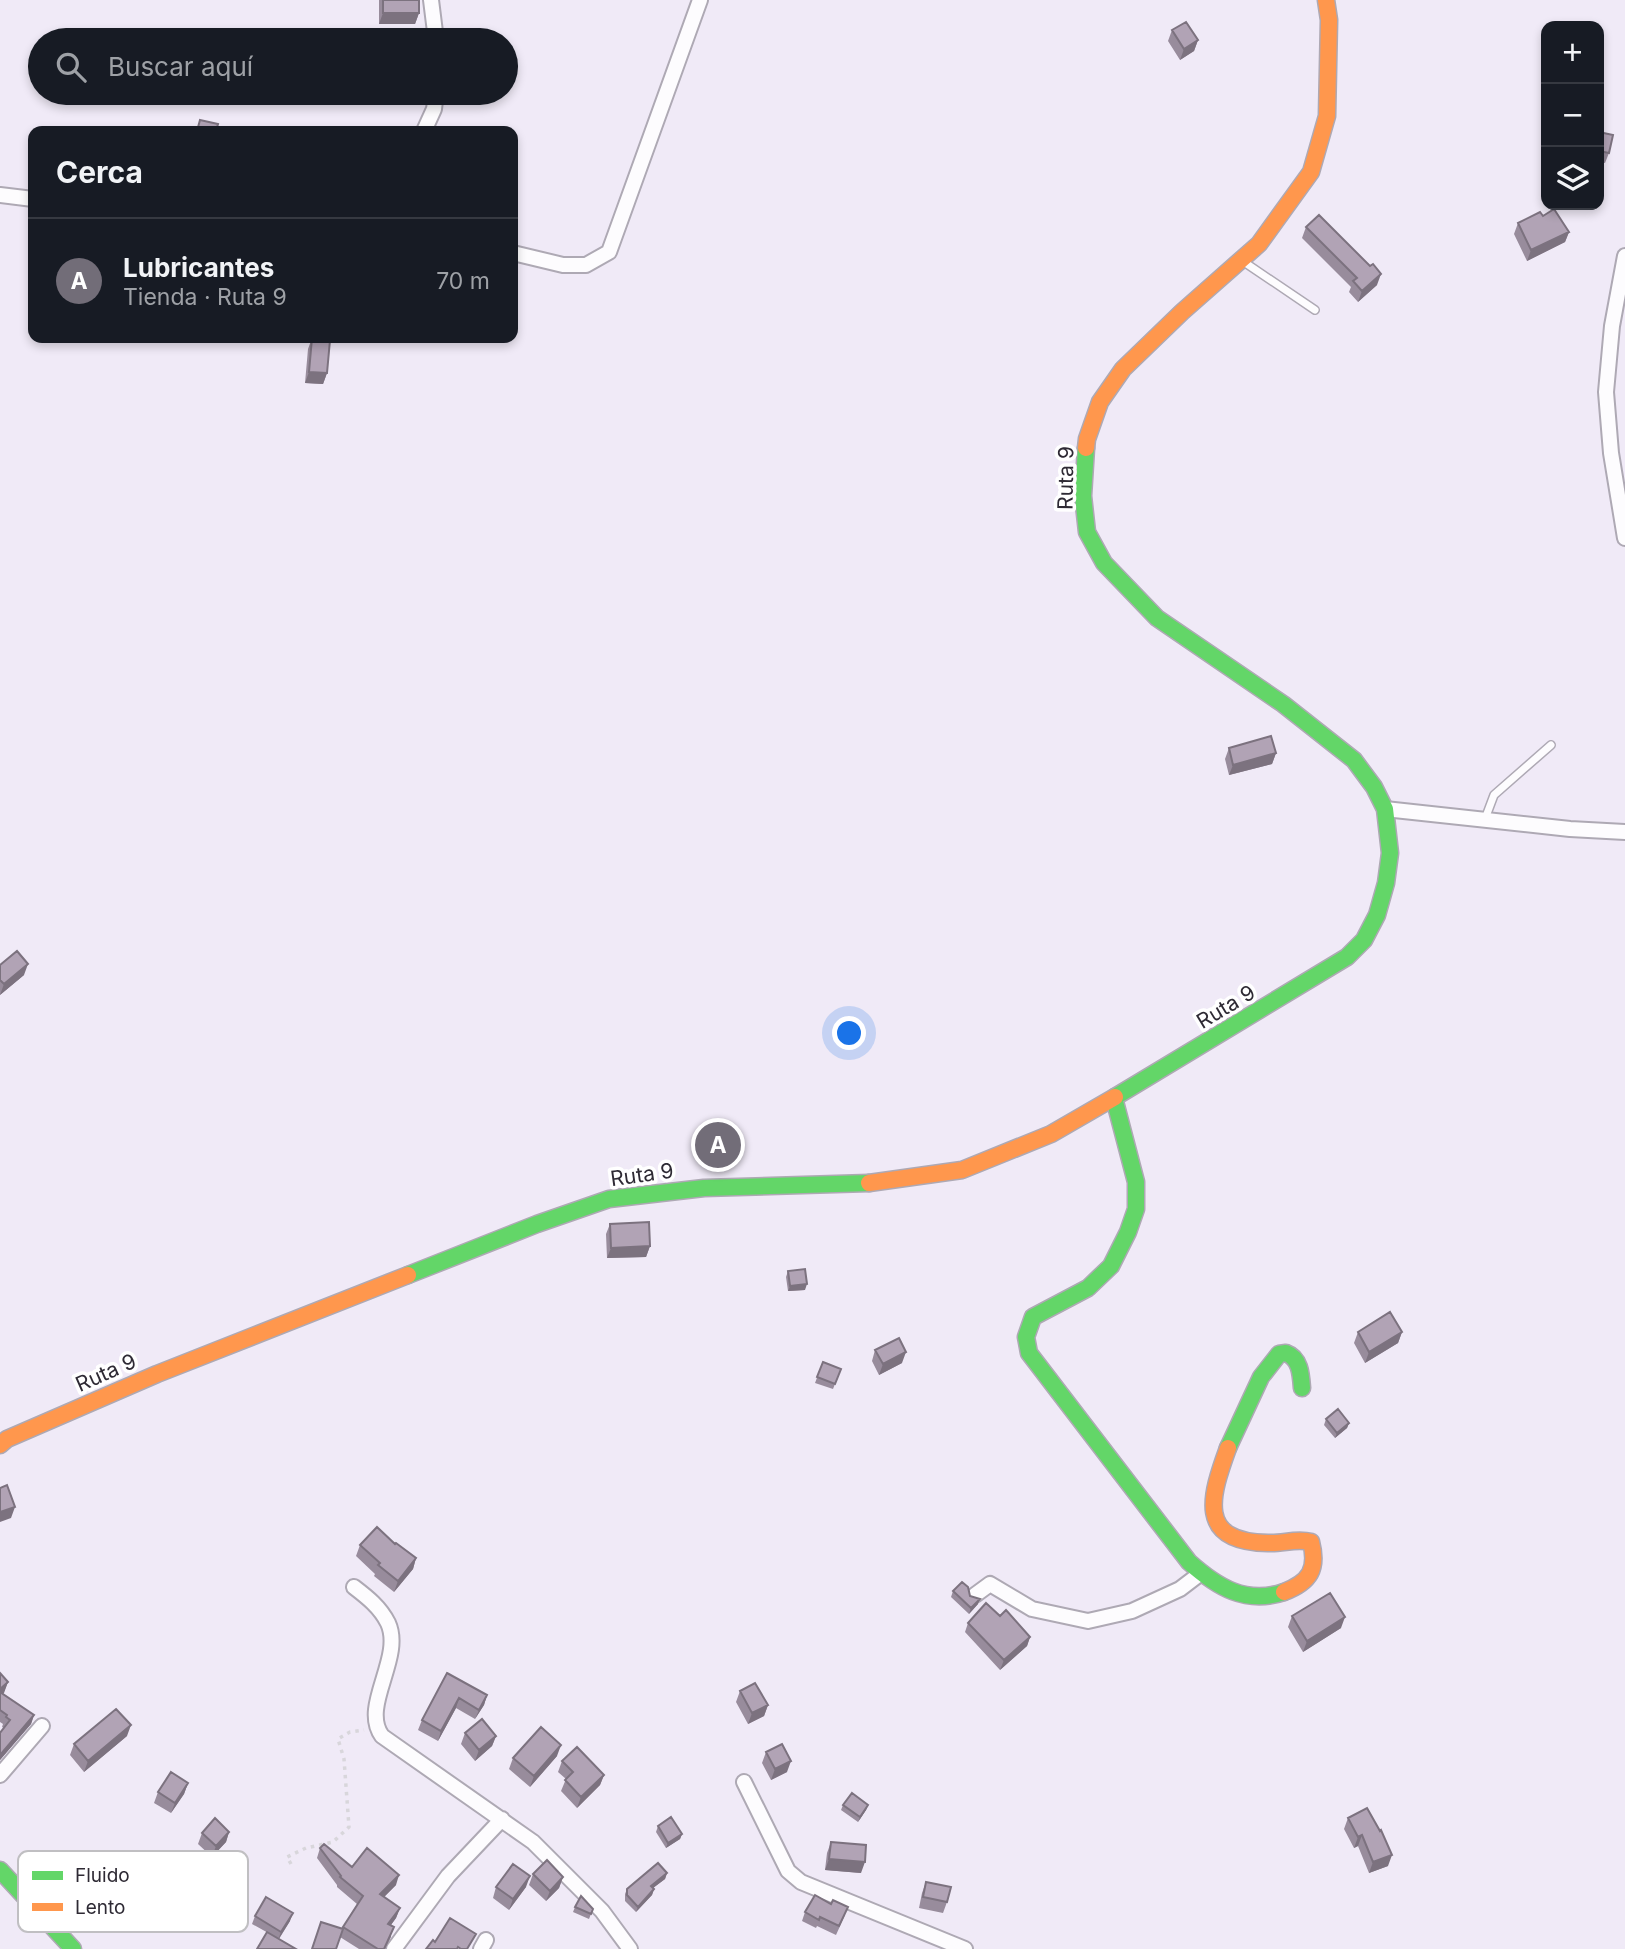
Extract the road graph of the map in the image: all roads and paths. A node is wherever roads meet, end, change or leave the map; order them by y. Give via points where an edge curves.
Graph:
1 (431, 0) edge
2 (700, 0) edge
3 (1326, 0) edge
4 (434, 28) edge
5 (434, 105) edge
6 (426, 126) edge
7 (0, 195) edge
8 (28, 198) edge
9 (518, 254) edge
10 (1625, 256) edge
11 (1241, 259) junction
12 (1315, 310) dead end
13 (1625, 538) edge
14 (1550, 745) dead end
15 (1385, 809) junction
16 (1485, 820) junction
17 (1625, 832) edge
18 (1114, 1098) junction
19 (1302, 1388) dead end
20 (0, 1445) edge
21 (1201, 1573) junction
22 (354, 1587) dead end
23 (975, 1595) edge
24 (42, 1726) dead end
25 (376, 1729) junction
26 (0, 1775) edge
27 (744, 1782) dead end
28 (502, 1819) junction
29 (290, 1864) dead end
30 (0, 1870) edge
31 (18, 1889) edge
32 (58, 1932) edge
33 (74, 1949) edge
34 (394, 1949) edge
35 (631, 1949) edge
36 (965, 1949) edge

1 - 4 street
2 - 9 street via 609,252 586,265 563,265
3 - 11 main road, Ruta 9 via 1327,116 1311,172 1259,244
5 - 6 street
7 - 8 street
10 - 13 street via 1606,392
11 - 12 lane
11 - 15 main road, Ruta 9 via 1123,369 1100,402 1087,439 1083,496 1087,532 1104,563 1157,618 1283,704 1354,760
14 - 16 lane via 1494,795
15 - 16 street
15 - 18 main road, Ruta 9 via 1390,853 1386,883 1364,940 1347,957
16 - 17 street
18 - 20 main road, Ruta 9 via 1051,1134 962,1170 867,1183 704,1188 609,1199 158,1374
18 - 21 main road via 1136,1182 1136,1209 1129,1232 1111,1266 1088,1288 1034,1317 1026,1337 1029,1353
19 - 21 main road via 1299,1363 1286,1353 1279,1354 1253,1392 1211,1501 1220,1526 1235,1536 1255,1543 1300,1538 1311,1542 1315,1567 1305,1580 1267,1598 1239,1595
21 - 23 street via 1180,1589 1132,1611 1088,1621 1032,1609 990,1584
22 - 25 street via 376,1604 389,1625 391,1638 375,1711
24 - 26 street
25 - 28 street
25 - 29 path via 350,1732 338,1739 349,1827 333,1842 287,1857
27 - 36 street via 788,1871 801,1882
28 - 34 street via 448,1876
28 - 35 street via 533,1842 602,1912
30 - 31 main road
32 - 33 main road

